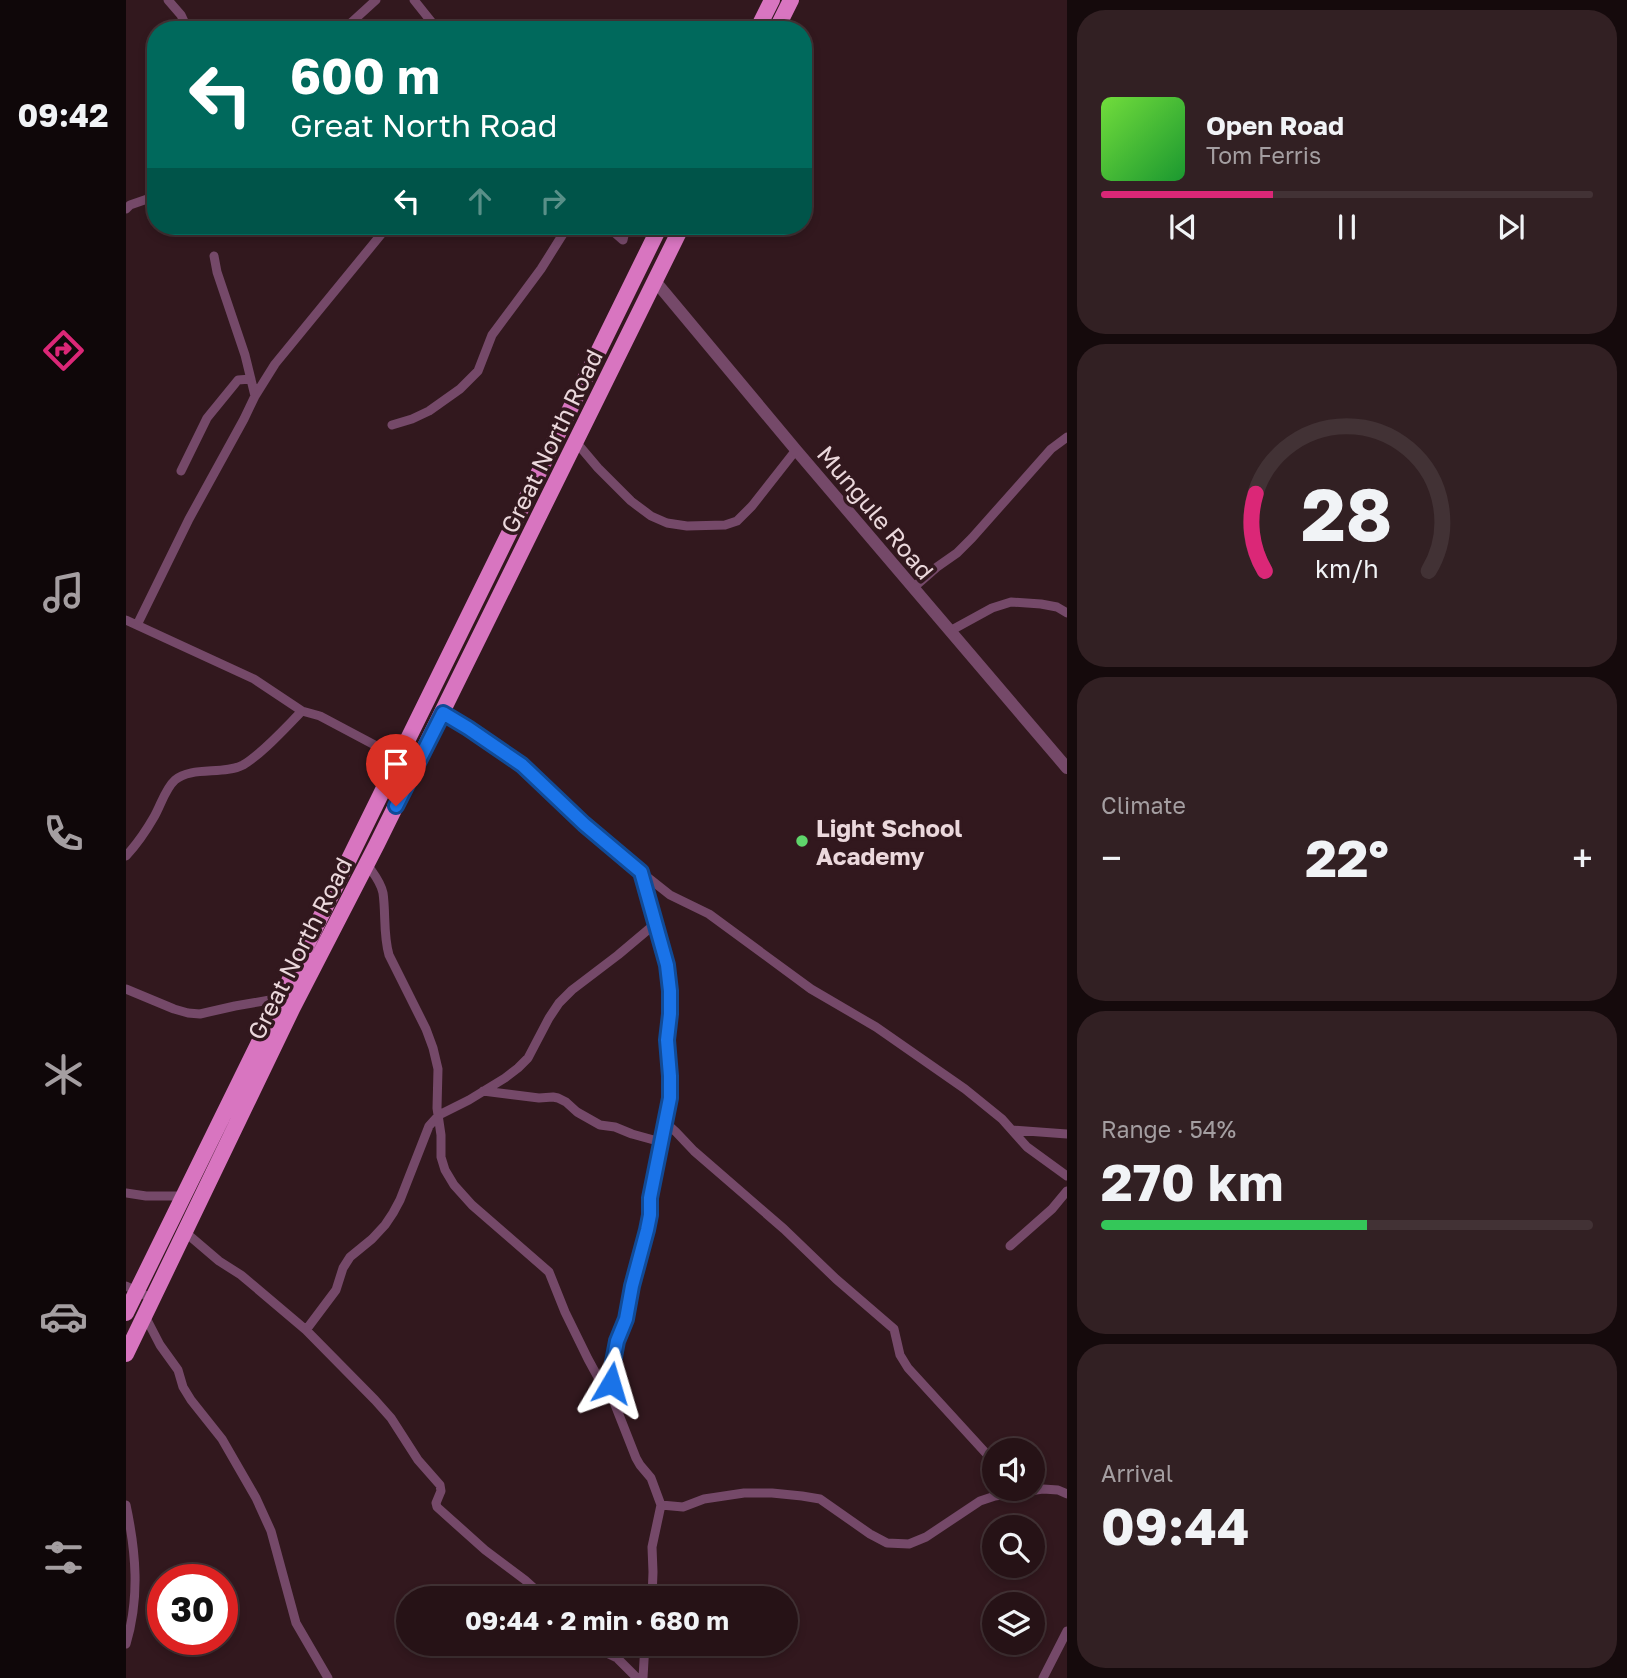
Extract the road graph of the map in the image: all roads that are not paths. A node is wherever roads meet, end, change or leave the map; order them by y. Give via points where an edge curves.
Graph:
1 (167, 0) edge
2 (376, 0) edge
3 (414, 0) edge
4 (772, 0) edge
5 (791, 0) edge
6 (184, 21) edge
7 (353, 21) edge
8 (431, 21) edge
9 (762, 21) edge
10 (780, 21) edge
11 (147, 199) edge
12 (126, 209) edge
13 (381, 235) edge
14 (562, 235) edge
15 (656, 235) edge
16 (678, 235) edge
17 (214, 256) dead end
18 (655, 281) junction
19 (251, 379) junction
20 (255, 396) junction
21 (392, 425) dead end
22 (1067, 437) edge
23 (576, 442) junction
24 (796, 450) junction
25 (181, 471) dead end
26 (913, 588) junction
27 (1067, 613) edge
28 (126, 620) edge
29 (136, 625) junction
30 (950, 631) junction
31 (302, 711) junction
32 (443, 713) junction
33 (399, 758) junction
34 (416, 767) junction
35 (1067, 768) edge
36 (126, 856) edge
37 (367, 864) junction
38 (641, 872) junction
39 (656, 923) junction
40 (126, 989) edge
41 (281, 998) junction
42 (483, 1091) junction
43 (439, 1115) junction
44 (665, 1122) junction
45 (1013, 1130) junction
46 (1067, 1134) edge
47 (661, 1142) junction
48 (1067, 1176) edge
49 (1067, 1191) edge
50 (126, 1193) edge
51 (184, 1196) junction
52 (186, 1232) junction
53 (1010, 1246) dead end
54 (132, 1288) edge
55 (153, 1299) junction
56 (126, 1313) edge
57 (145, 1317) junction
58 (306, 1330) junction
59 (126, 1354) edge
60 (612, 1397) junction
61 (982, 1449) edge
62 (1045, 1489) edge
63 (1067, 1494) edge
64 (982, 1501) edge
65 (126, 1504) edge
66 (661, 1505) junction
67 (532, 1586) edge
68 (652, 1586) edge
69 (1067, 1631) edge
70 (126, 1644) edge
71 (613, 1656) edge
72 (644, 1656) edge
73 (326, 1676) edge
74 (637, 1678) edge
75 (643, 1678) edge
76 (1043, 1678) edge

1 - 6 street
2 - 7 street
3 - 8 street
4 - 9 highway
5 - 10 highway
11 - 12 street
13 - 20 street via 275,364
14 - 21 street via 492,335 478,371 429,411
15 - 33 highway, Great North Road
16 - 18 highway, Great North Road
17 - 19 street
18 - 23 highway, Great North Road
18 - 24 street, Mungule Road
19 - 20 street
19 - 25 street via 238,380 207,418
20 - 29 street
22 - 26 street via 972,538
23 - 24 street via 631,501 651,516 687,526 737,521
23 - 32 highway, Great North Road
24 - 26 street, Mungule Road
26 - 30 street, Mungule Road
27 - 30 street via 1057,607 1011,602
28 - 29 street
29 - 31 street via 254,679
30 - 35 street, Mungule Road
31 - 33 street
31 - 36 street via 242,766 176,779
32 - 34 highway, Great North Road
32 - 38 street via 522,765
33 - 34 street
33 - 41 highway, Great North Road
34 - 37 highway, Great North Road
37 - 43 street via 383,893 389,955 433,1048
37 - 52 highway, Great North Road
38 - 39 street
38 - 45 street via 670,895 709,914 811,989 876,1027 965,1089
39 - 42 street via 572,990 549,1017 528,1058
39 - 44 street via 670,991 670,1098
40 - 41 street via 174,1009 200,1014
41 - 51 highway, Great North Road
42 - 43 street
42 - 47 street via 558,1098 600,1125
43 - 58 street via 429,1126 393,1213 350,1257 336,1290
43 - 60 street via 444,1170 472,1205 549,1272 594,1370
44 - 47 street
44 - 61 street via 894,1329 908,1368
45 - 46 street
45 - 48 street via 1027,1147
47 - 60 street via 647,1230 617,1341
49 - 53 street
50 - 51 street
51 - 54 highway, Great North Road
52 - 55 highway, Great North Road
52 - 58 street
54 - 55 street
54 - 56 highway, Great North Road
55 - 57 highway, Great North Road
57 - 59 highway, Great North Road
57 - 73 street via 178,1370 183,1387 222,1438 256,1498 271,1531 296,1623
58 - 67 street via 391,1418 437,1480 441,1491 436,1507
60 - 66 street
62 - 63 street
64 - 66 street via 909,1544 887,1543 820,1499 744,1493 683,1507
65 - 70 street via 136,1578
66 - 68 street via 652,1547
69 - 76 street
71 - 74 street
72 - 75 street

